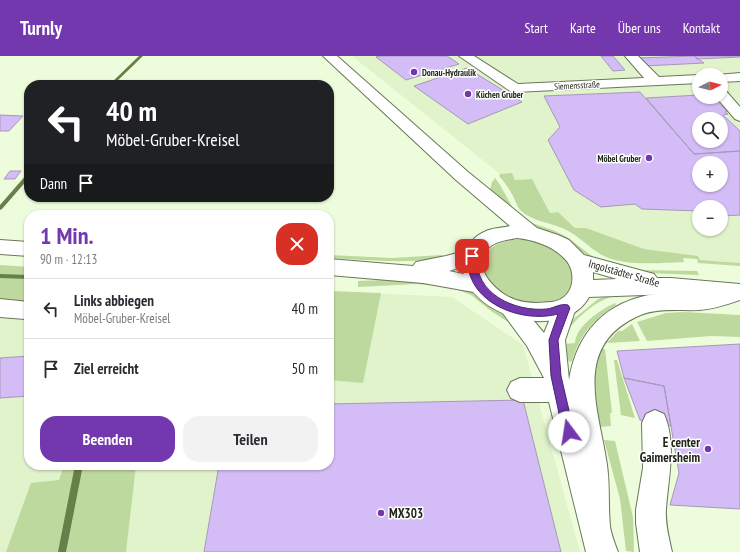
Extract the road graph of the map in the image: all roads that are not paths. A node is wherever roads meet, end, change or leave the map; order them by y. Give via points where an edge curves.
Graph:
1 (329, 56) edge
2 (465, 56) edge
3 (631, 56) edge
4 (740, 77) edge
5 (728, 78) edge
6 (692, 79) edge
7 (655, 81) junction
8 (728, 102) edge
9 (740, 116) edge
10 (462, 176) junction
11 (530, 232) junction
12 (493, 235) junction
13 (0, 247) edge
14 (24, 249) edge
15 (472, 256) junction
16 (576, 260) junction
17 (334, 267) edge
18 (397, 271) junction
19 (479, 285) junction
20 (672, 286) junction
21 (582, 289) junction
22 (739, 292) edge
23 (0, 308) edge
24 (510, 308) junction
25 (565, 308) junction
26 (24, 310) edge
27 (557, 383) junction
28 (520, 390) dead end
29 (655, 423) dead end
30 (598, 539) edge
31 (656, 552) edge

1 - 10 street
2 - 7 street, Siemensstraße via 515,88
3 - 7 street
4 - 5 street
6 - 7 street, Siemensstraße
8 - 9 street
10 - 11 street
10 - 12 street via 489,219
11 - 12 street via 510,231
11 - 16 street via 556,242 568,250
12 - 15 street via 484,240
13 - 14 street
15 - 18 street via 446,264
15 - 19 street via 474,275
16 - 20 street, Ingolstädter Straße
16 - 21 street via 584,279
17 - 18 street
18 - 19 street
19 - 24 street via 492,298
20 - 21 street, Ingolstädter Straße
20 - 22 street, Ingolstädter Straße
21 - 25 street via 576,300
22 - 30 street via 712,299 657,302 626,311 594,340 586,354 581,395 593,458
23 - 26 street
24 - 25 street via 529,313 548,313
24 - 27 street via 535,339
25 - 27 street via 554,340
27 - 28 street
27 - 30 street
29 - 31 street via 657,468 651,523

